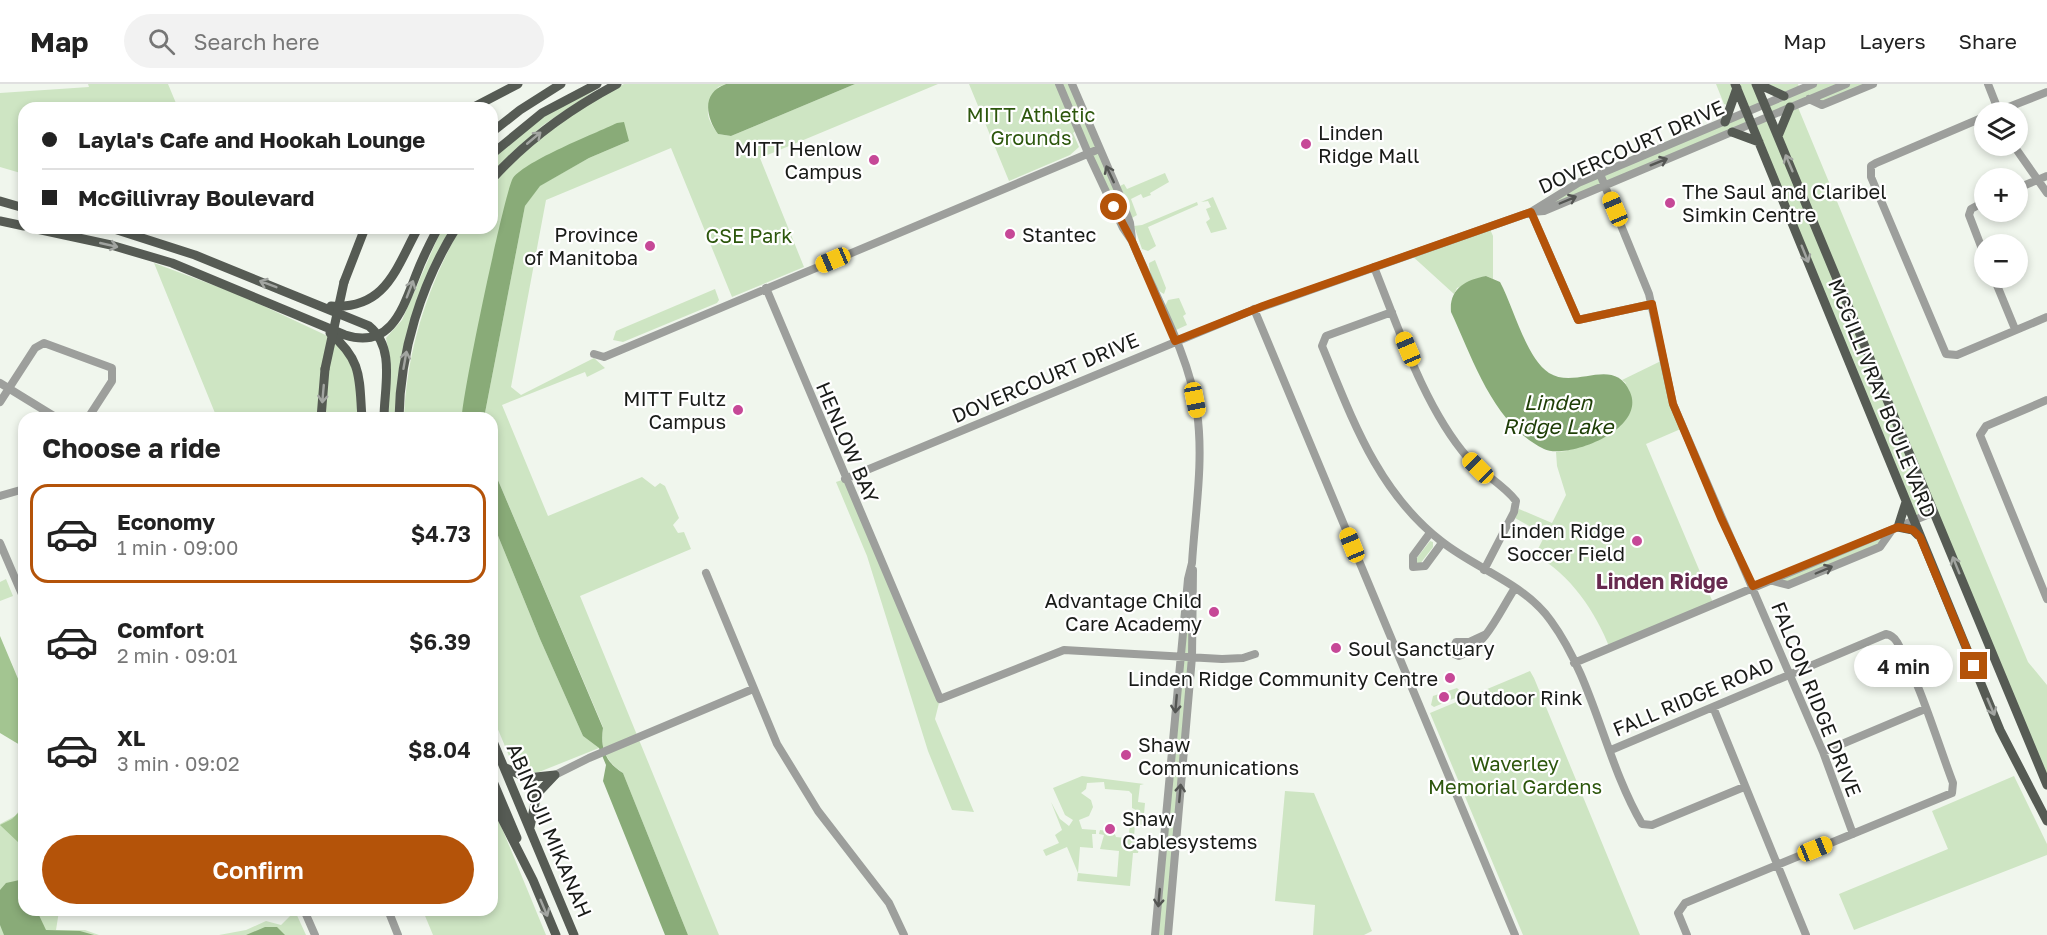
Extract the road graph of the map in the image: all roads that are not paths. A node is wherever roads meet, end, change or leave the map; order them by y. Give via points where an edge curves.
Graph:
1 (518, 84) edge
2 (561, 84) edge
3 (597, 84) edge
4 (617, 84) edge
5 (1059, 84) edge
6 (1072, 84) edge
7 (1757, 84) edge
8 (1846, 84) edge
9 (1873, 84) edge
10 (1988, 84) edge
11 (1808, 85) edge
12 (1736, 86) edge
13 (2047, 92) edge
14 (1784, 96) junction
15 (1809, 99) junction
16 (484, 102) edge
17 (1994, 102) edge
18 (2022, 102) edge
19 (1765, 104) junction
20 (1790, 107) junction
21 (1747, 112) junction
22 (1769, 117) junction
23 (1974, 121) edge
24 (1725, 122) junction
25 (1752, 124) junction
26 (498, 127) edge
27 (1732, 132) junction
28 (1778, 136) junction
29 (1759, 142) junction
30 (498, 149) edge
31 (1099, 149) junction
32 (1088, 153) junction
33 (2021, 156) edge
34 (498, 173) edge
35 (1600, 174) junction
36 (2047, 176) edge
37 (2037, 180) junction
38 (1605, 184) junction
39 (2028, 184) edge
40 (2047, 193) edge
41 (0, 201) edge
42 (18, 206) edge
43 (1974, 207) edge
44 (1531, 212) junction
45 (0, 221) edge
46 (18, 225) edge
47 (60, 234) edge
48 (130, 234) edge
49 (363, 234) edge
50 (415, 234) edge
51 (435, 234) edge
52 (453, 234) edge
53 (1976, 234) edge
54 (1132, 241) junction
55 (1374, 267) junction
56 (766, 288) junction
57 (1998, 288) edge
58 (1652, 304) junction
59 (323, 305) junction
60 (1254, 309) junction
61 (1392, 312) junction
62 (2047, 317) edge
63 (322, 326) junction
64 (2015, 329) junction
65 (378, 335) junction
66 (1175, 341) junction
67 (594, 354) dead end
68 (0, 383) edge
69 (9, 388) junction
70 (2047, 400) edge
71 (0, 402) edge
72 (47, 412) edge
73 (92, 412) edge
74 (321, 412) edge
75 (362, 412) edge
76 (384, 412) edge
77 (400, 412) edge
78 (845, 479) junction
79 (18, 491) edge
80 (0, 496) edge
81 (1905, 502) junction
82 (1934, 512) junction
83 (1913, 522) junction
84 (1895, 528) junction
85 (1430, 533) junction
86 (1920, 537) junction
87 (0, 543) edge
88 (1442, 543) junction
89 (1192, 563) junction
90 (1484, 570) junction
91 (706, 573) dead end
92 (1769, 580) junction
93 (18, 585) edge
94 (1753, 586) junction
95 (1515, 588) junction
96 (2047, 599) edge
97 (1484, 635) dead end
98 (1255, 654) dead end
99 (1180, 656) junction
100 (1192, 657) junction
101 (1574, 663) junction
102 (1789, 673) junction
103 (753, 689) junction
104 (1713, 707) junction
105 (1925, 710) junction
106 (1611, 750) junction
107 (1822, 752) junction
108 (498, 753) edge
109 (504, 767) junction
110 (555, 775) junction
111 (2047, 785) edge
112 (1744, 787) junction
113 (498, 794) edge
114 (498, 812) edge
115 (2047, 821) edge
116 (530, 830) junction
117 (1853, 834) junction
118 (1778, 864) junction
119 (533, 880) junction
120 (307, 916) edge
121 (390, 916) edge
122 (315, 935) edge
123 (398, 935) edge
124 (556, 935) edge
125 (574, 935) edge
126 (904, 935) edge
127 (1155, 935) edge
128 (1168, 935) edge
129 (1515, 935) edge
130 (1687, 935) edge
131 (1806, 935) edge

1 - 16 main road
2 - 26 main road
3 - 30 main road via 542,113
34 -> 4 main road via 546,128
5 - 32 street
6 - 31 street
7 - 14 main road
7 - 19 main road, MCGILLIVRAY BOULEVARD
8 - 15 street, DOVERCOURT DRIVE
9 - 15 street via 1821,105
10 - 17 street
11 - 14 street, DOVERCOURT DRIVE
12 - 21 main road, MCGILLIVRAY BOULEVARD
12 - 24 main road
13 - 18 street
14 - 19 street, DOVERCOURT DRIVE
15 - 20 street, DOVERCOURT DRIVE
19 - 21 street, DOVERCOURT DRIVE
19 - 22 main road, MCGILLIVRAY BOULEVARD
20 - 22 street, DOVERCOURT DRIVE
20 - 28 main road
21 - 24 street, DOVERCOURT DRIVE
21 - 25 main road, MCGILLIVRAY BOULEVARD
22 - 25 street, DOVERCOURT DRIVE
22 - 28 main road, MCGILLIVRAY BOULEVARD
23 - 64 street via 1876,163 1870,172 1946,354 1957,355
24 - 35 street, DOVERCOURT DRIVE
25 - 27 street, DOVERCOURT DRIVE
25 - 29 main road, MCGILLIVRAY BOULEVARD
27 - 29 main road
38 -> 27 street, DOVERCOURT DRIVE
82 -> 28 main road, MCGILLIVRAY BOULEVARD
29 -> 81 main road, MCGILLIVRAY BOULEVARD
31 - 32 street
54 -> 31 street via 1130,223
32 - 54 street
32 - 56 street
33 - 37 street
35 - 38 street, FALCON RIDGE DRIVE
35 - 44 street, DOVERCOURT DRIVE
36 - 37 street
37 - 39 street
37 - 40 street
44 -> 38 street, DOVERCOURT DRIVE via 1544,211
38 - 58 street, FALCON RIDGE DRIVE
41 - 42 main road
43 - 53 street via 1969,215
44 - 55 street, DOVERCOURT DRIVE
44 - 58 street via 1578,320
45 - 46 main road
47 -> 63 main road via 172,263
59 -> 48 main road
49 -> 74 main road, bridge via 344,282 325,369
50 - 59 main road via 396,271 379,293 354,305
65 -> 51 main road via 401,314
77 -> 52 main road via 404,367 415,320 432,273
54 - 66 street
55 - 60 street, DOVERCOURT DRIVE
55 - 61 street
56 - 67 street via 604,357
56 - 78 street, HENLOW BAY
57 - 64 street
58 - 94 street, FALCON RIDGE DRIVE via 1673,404
59 - 65 main road via 362,321
60 - 66 street, DOVERCOURT DRIVE
60 - 129 street
61 - 85 street via 1326,336 1322,346 1372,461
61 - 90 street via 1448,433 1474,464 1516,501
62 - 64 street
63 - 65 main road via 353,338
63 - 75 main road via 355,360 360,375
65 - 76 main road via 386,361
66 - 78 street, DOVERCOURT DRIVE
66 - 89 street via 1191,383 1199,430
68 - 69 street
69 - 71 street
69 - 72 street
69 - 73 street via 40,343 108,365 114,372
70 - 96 street via 1986,426 1980,435
78 - 99 street, HENLOW BAY via 940,699 1064,650
79 - 80 street
81 - 83 main road, MCGILLIVRAY BOULEVARD
81 - 84 main road
82 - 83 street
111 -> 82 main road, MCGILLIVRAY BOULEVARD
83 - 84 street
83 - 86 main road, MCGILLIVRAY BOULEVARD
84 - 86 main road via 1913,530
84 - 92 street
92 -> 84 street via 1788,585 1880,547
85 - 88 street
85 - 88 street via 1413,556 1413,567 1425,566
86 -> 115 main road, MCGILLIVRAY BOULEVARD via 2001,730
87 - 93 street
88 - 90 street
89 - 99 street
89 - 100 street
90 - 95 street
91 - 103 street
92 - 94 street
94 - 101 street
94 - 102 street, FALCON RIDGE DRIVE
95 - 97 street
95 - 101 street via 1550,619
98 - 100 street, HENLOW BAY via 1243,658
99 - 100 street, HENLOW BAY
99 -> 127 street
128 -> 100 street
101 - 106 street
102 - 104 street, FALL RIDGE ROAD
102 - 105 street, FALL RIDGE ROAD via 1886,634 1897,642
102 - 107 street, FALCON RIDGE DRIVE
103 - 110 street
103 - 126 street via 777,744 798,779 818,811 882,891
104 - 106 street, FALL RIDGE ROAD
104 - 112 street
105 - 107 street
105 - 117 street via 1953,783 1953,793
106 - 112 street via 1639,819 1646,825
107 - 117 street, FALCON RIDGE DRIVE
108 - 109 main road, ABINOJII MIKANAH
109 - 110 main road via 527,778
109 - 116 main road, ABINOJII MIKANAH
110 - 116 main road via 537,794
112 - 118 street
113 - 119 main road
114 - 119 main road, ABINOJII MIKANAH
116 - 125 main road, ABINOJII MIKANAH
117 - 118 street
118 - 130 street via 1680,907 1678,913
118 - 131 street
119 -> 124 main road, ABINOJII MIKANAH
120 - 122 street
121 - 123 street

